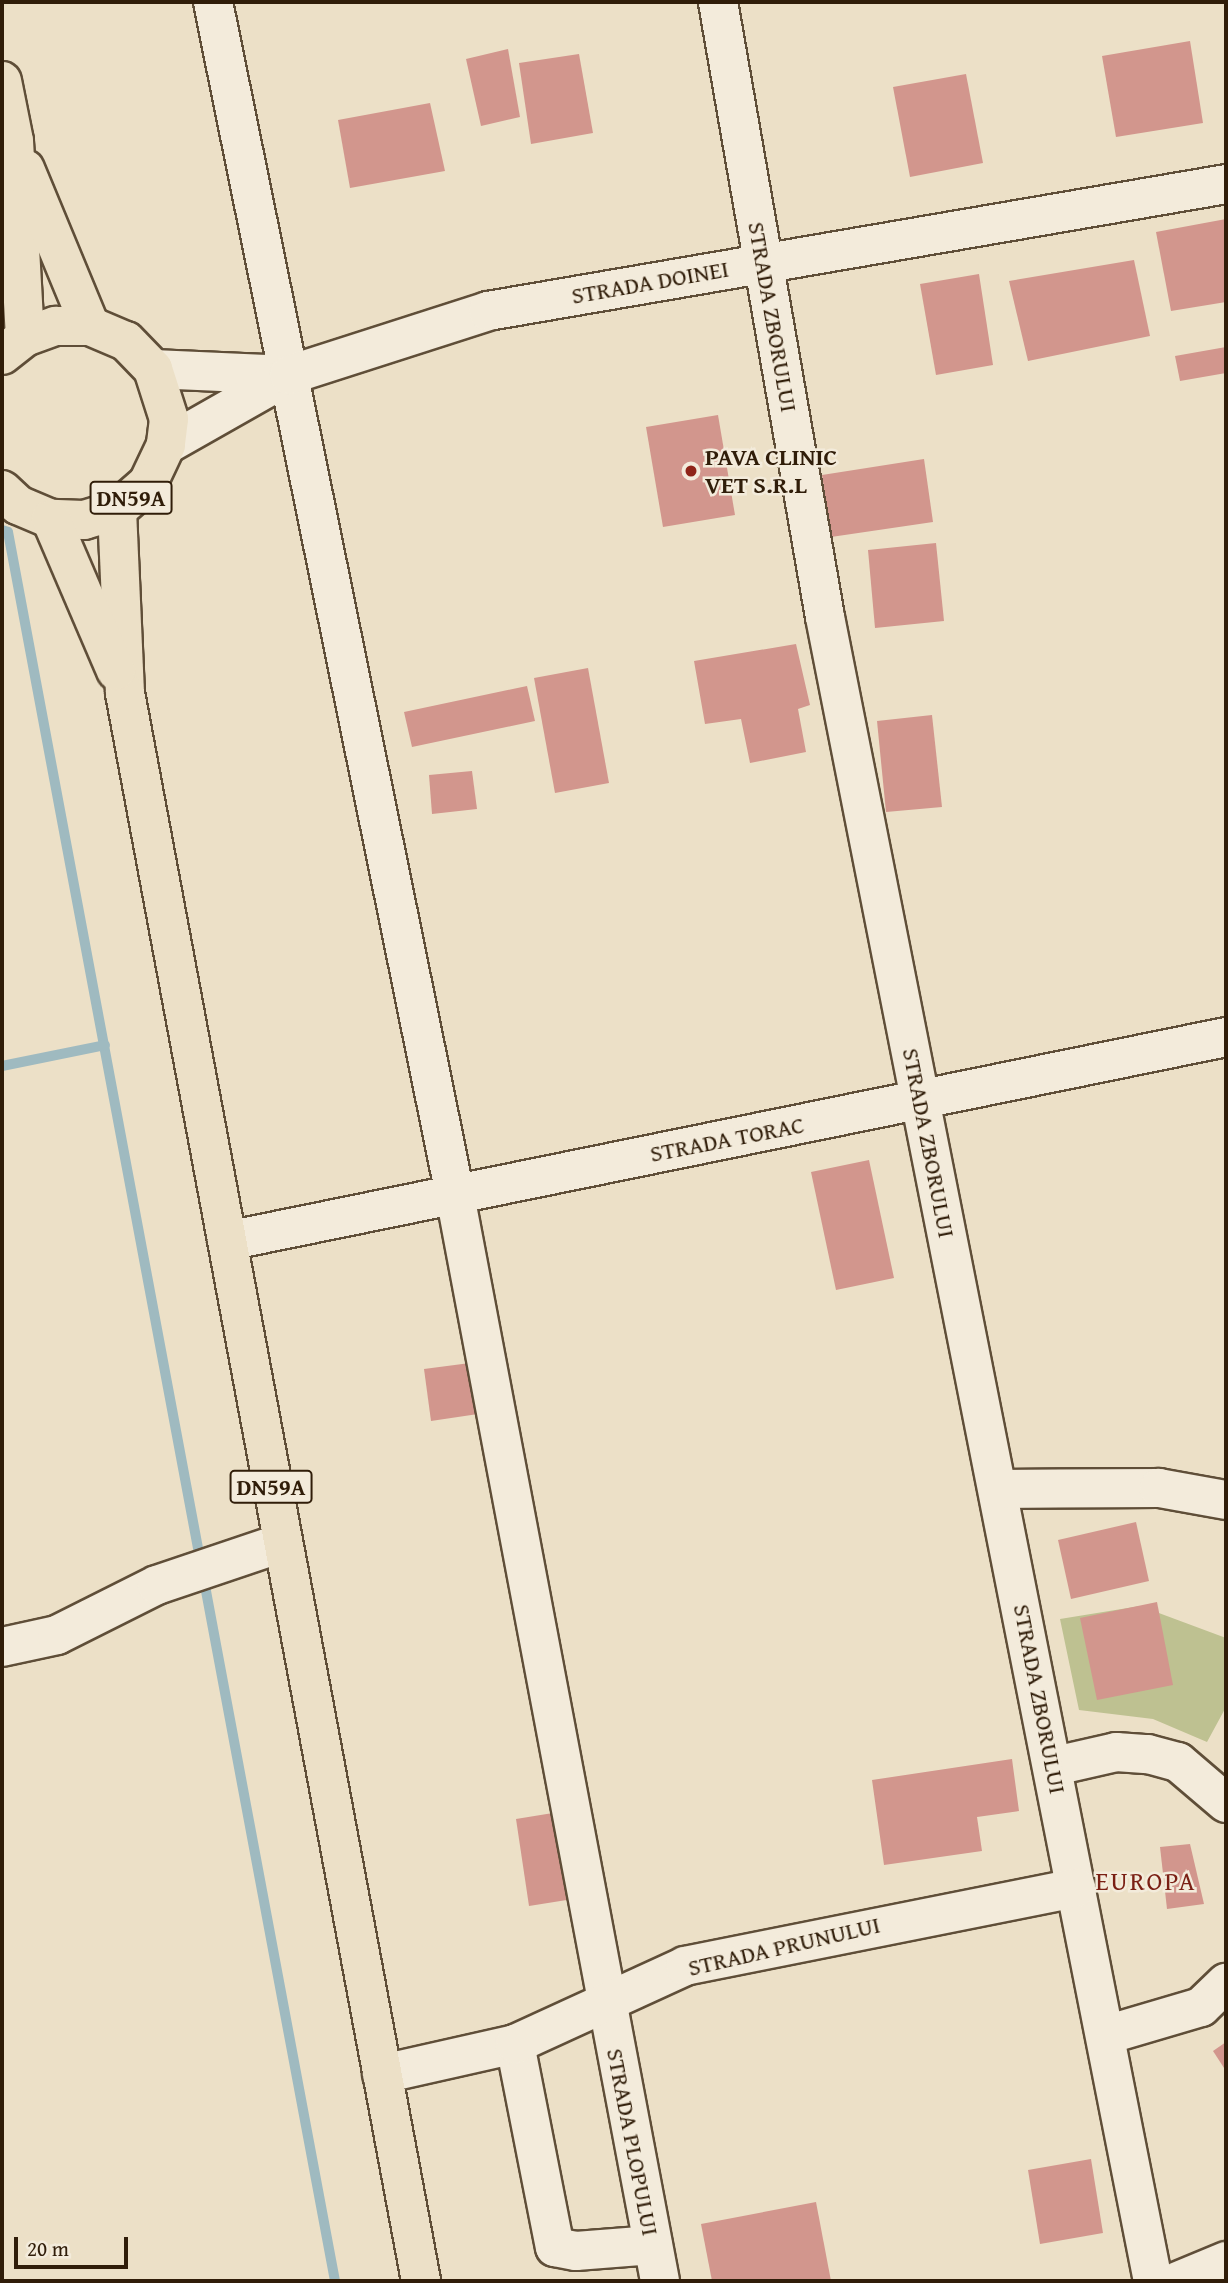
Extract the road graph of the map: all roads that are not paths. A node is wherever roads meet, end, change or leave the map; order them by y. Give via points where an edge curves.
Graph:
1 (213, 2) edge
2 (719, 2) edge
3 (2, 81) edge
4 (14, 141) junction
5 (1226, 184) edge
6 (763, 262) junction
7 (89, 326) junction
8 (13, 346) edge
9 (153, 369) junction
10 (289, 375) junction
11 (166, 446) junction
12 (2, 490) edge
13 (117, 510) junction
14 (51, 519) junction
15 (125, 693) junction
16 (1226, 1037) edge
17 (922, 1102) junction
18 (455, 1195) junction
19 (227, 1241) junction
20 (998, 1489) junction
21 (1226, 1500) edge
22 (281, 1543) junction
23 (2, 1647) edge
24 (1055, 1766) junction
25 (1226, 1803) edge
26 (1076, 1888) junction
27 (1226, 1983) edge
28 (607, 2003) junction
29 (1106, 2035) junction
30 (515, 2044) junction
31 (382, 2074) junction
32 (1226, 2261) edge
33 (657, 2263) edge
34 (421, 2281) edge
35 (1153, 2281) edge
36 (1178, 2281) edge

1 - 10 street, STRADA PLOPULUI
2 - 6 street, STRADA ZBORULUI
3 - 4 main road, DN59A
4 - 7 main road, DN59A
4 - 8 main road, DN59A
5 - 6 street, STRADA DOINEI
6 - 10 street, STRADA DOINEI via 488,311
6 - 17 street, STRADA ZBORULUI via 825,617
7 - 8 main road, DN59A via 56,326
7 - 9 main road, DN59A via 126,341
9 - 10 street, STRADA DOINEI
9 - 11 main road, DN59A via 165,393
10 - 11 street, STRADA DOINEI
10 - 18 street, STRADA PLOPULUI
11 - 13 main road, DN59A via 148,483
12 - 14 main road, DN59A via 18,505
13 - 14 main road, DN59A via 84,520
13 - 15 main road, DN59A
14 - 15 main road, DN59A
15 - 19 main road, DN59A
16 - 17 street, STRADA TORAC
17 - 18 street, STRADA TORAC
17 - 20 street, STRADA ZBORULUI
18 - 19 street, STRADA TORAC
18 - 28 street, STRADA PLOPULUI
19 - 22 main road, DN59A
20 - 21 street via 1159,1488
20 - 24 street, STRADA ZBORULUI
22 - 23 street via 203,1569 57,1635
22 - 31 main road, DN59A
24 - 25 street via 1115,1752 1148,1754 1178,1762
24 - 26 street, STRADA ZBORULUI
26 - 28 street, STRADA PRUNULUI via 685,1966
26 - 29 street, STRADA ZBORULUI
27 - 29 street via 1200,2007
28 - 30 street, STRADA PRUNULUI
28 - 33 street, STRADA PLOPULUI
29 - 35 street, STRADA ZBORULUI
30 - 31 street, STRADA PRUNULUI
30 - 33 street via 548,2231 555,2247
31 - 34 main road, DN59A
32 - 36 street

